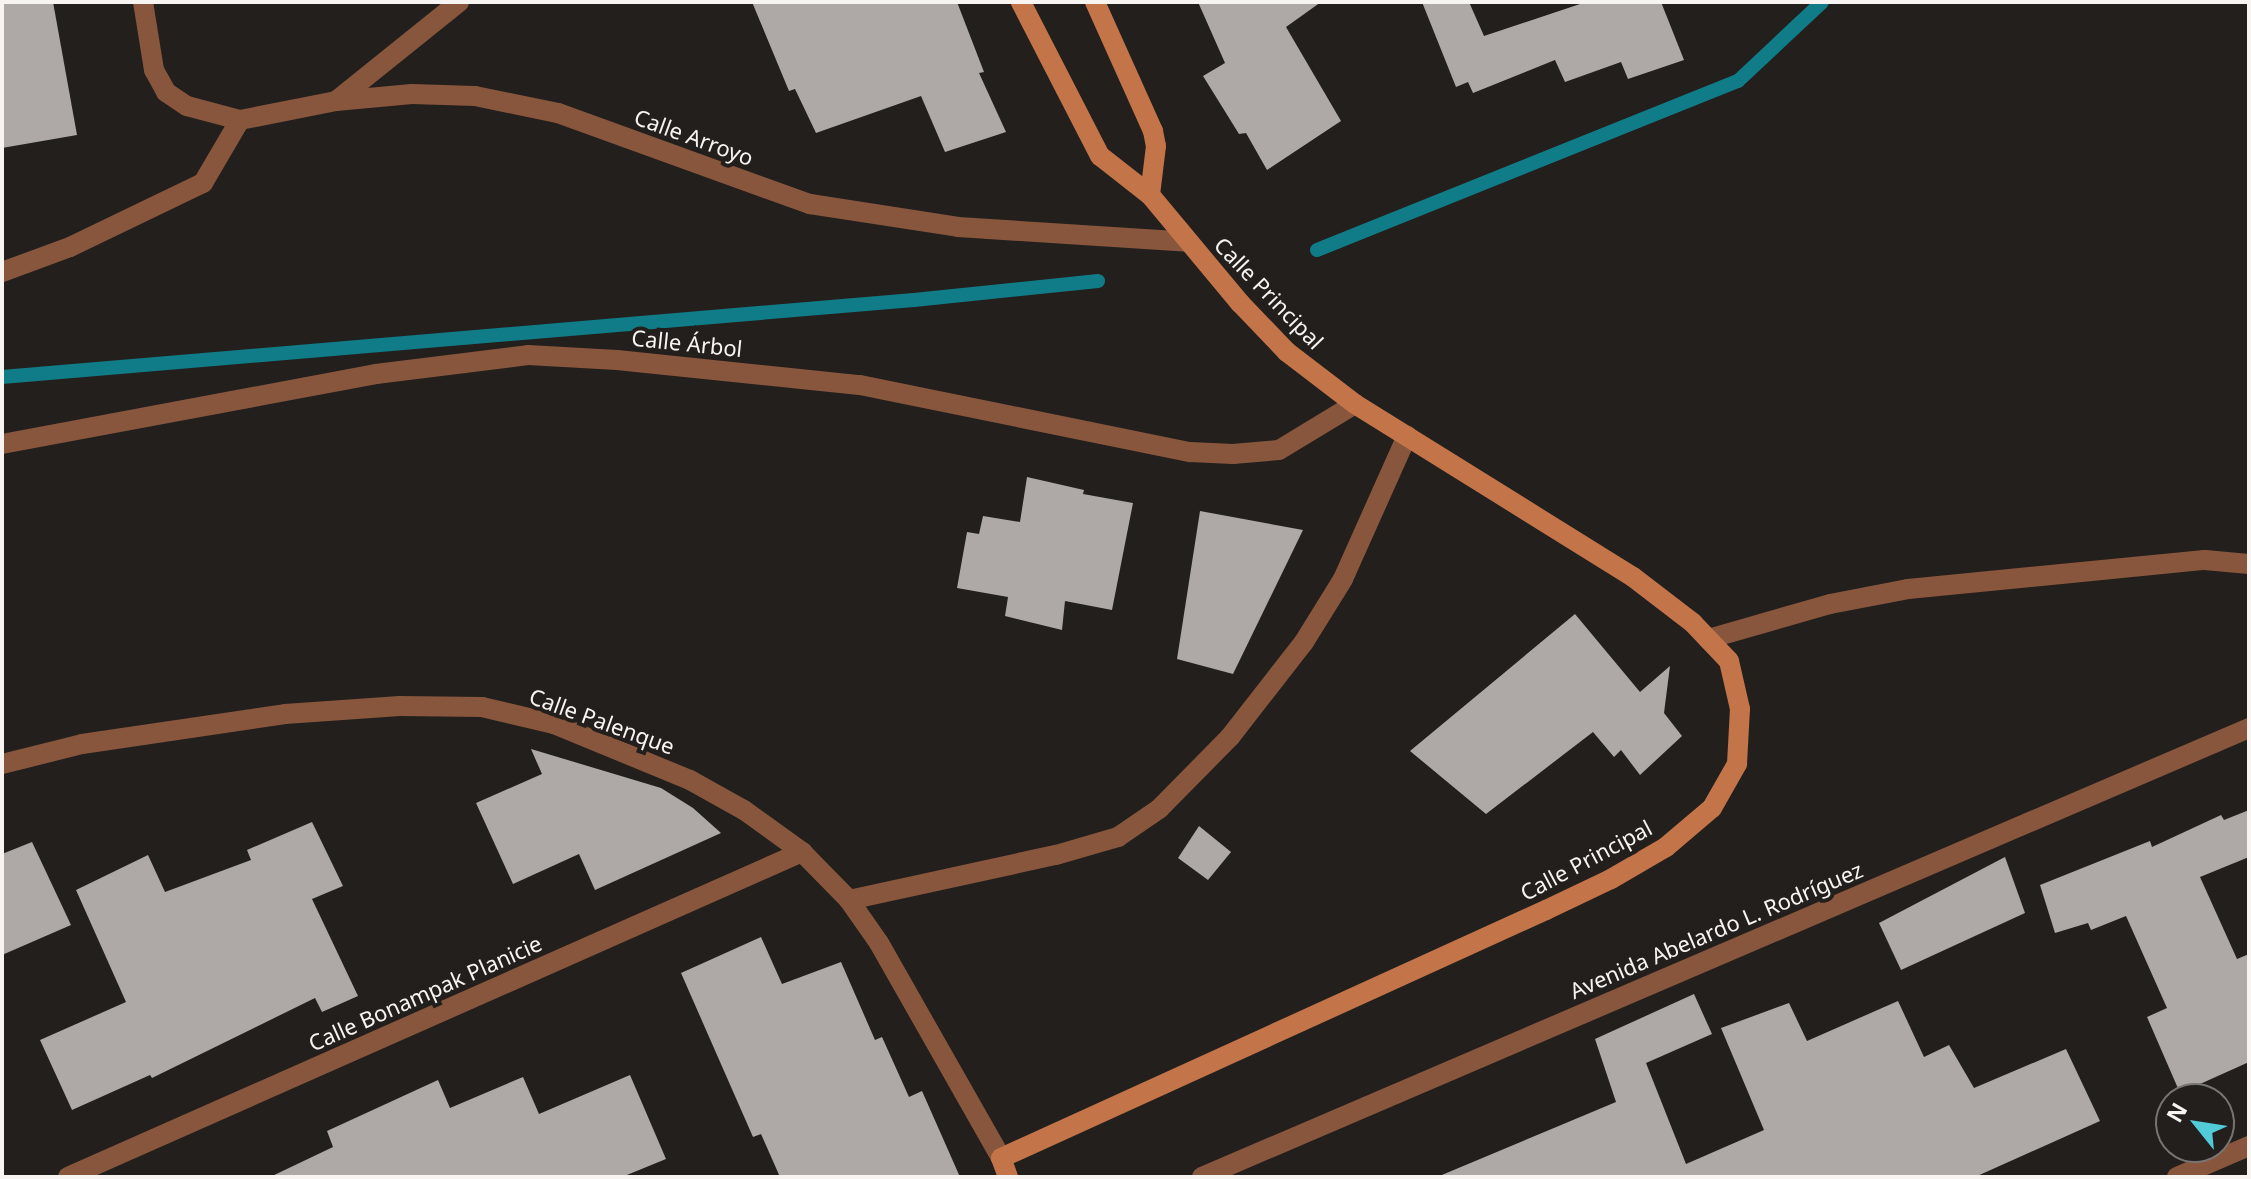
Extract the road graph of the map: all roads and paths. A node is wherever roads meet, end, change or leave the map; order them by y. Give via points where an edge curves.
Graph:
1 (143, 2) edge
2 (459, 2) edge
3 (1021, 2) edge
4 (1095, 2) edge
5 (336, 101) junction
6 (240, 120) junction
7 (1150, 195) junction
8 (1188, 242) junction
9 (2, 272) edge
10 (1355, 404) junction
11 (1407, 436) junction
12 (2, 444) edge
13 (2249, 564) edge
14 (1708, 639) junction
15 (2249, 728) edge
16 (2, 764) edge
17 (802, 852) junction
18 (849, 900) junction
19 (2249, 1146) edge
20 (1004, 1167) edge
21 (68, 1177) edge
22 (1202, 1177) edge
23 (2177, 1177) edge

1 - 6 street, Calle Arroyo via 154,70 166,92 187,106
2 - 5 street
3 - 7 street, Calle Principal via 1090,141 1112,168
4 - 7 street via 1153,131
5 - 6 street, Calle Arroyo
5 - 8 street, Calle Arroyo via 412,94 475,96 558,113 810,204 958,227
6 - 9 street via 203,183 70,247
7 - 8 street, Calle Principal
8 - 10 street, Calle Principal via 1287,352
10 - 11 street, Calle Principal
10 - 12 street, Calle Árbol via 1279,450 1190,452 860,385 528,355 376,374
11 - 14 street, Calle Principal via 1633,577
11 - 18 street via 1343,579 1304,642 1230,737 1159,809 1118,837 1093,845
13 - 14 street via 2205,560 1908,589 1830,604
14 - 20 street, Calle Principal via 1729,661 1740,709 1737,764 1712,808 1666,847 1611,879
15 - 22 street, Avenida Abelardo L. Rodríguez
16 - 17 street, Calle Palenque via 82,744 285,714 482,707 554,724 690,780
17 - 18 street, Calle Palenque
17 - 21 street, Calle Bonampak Planicie
18 - 20 street, Calle Palenque via 879,943
19 - 23 street

